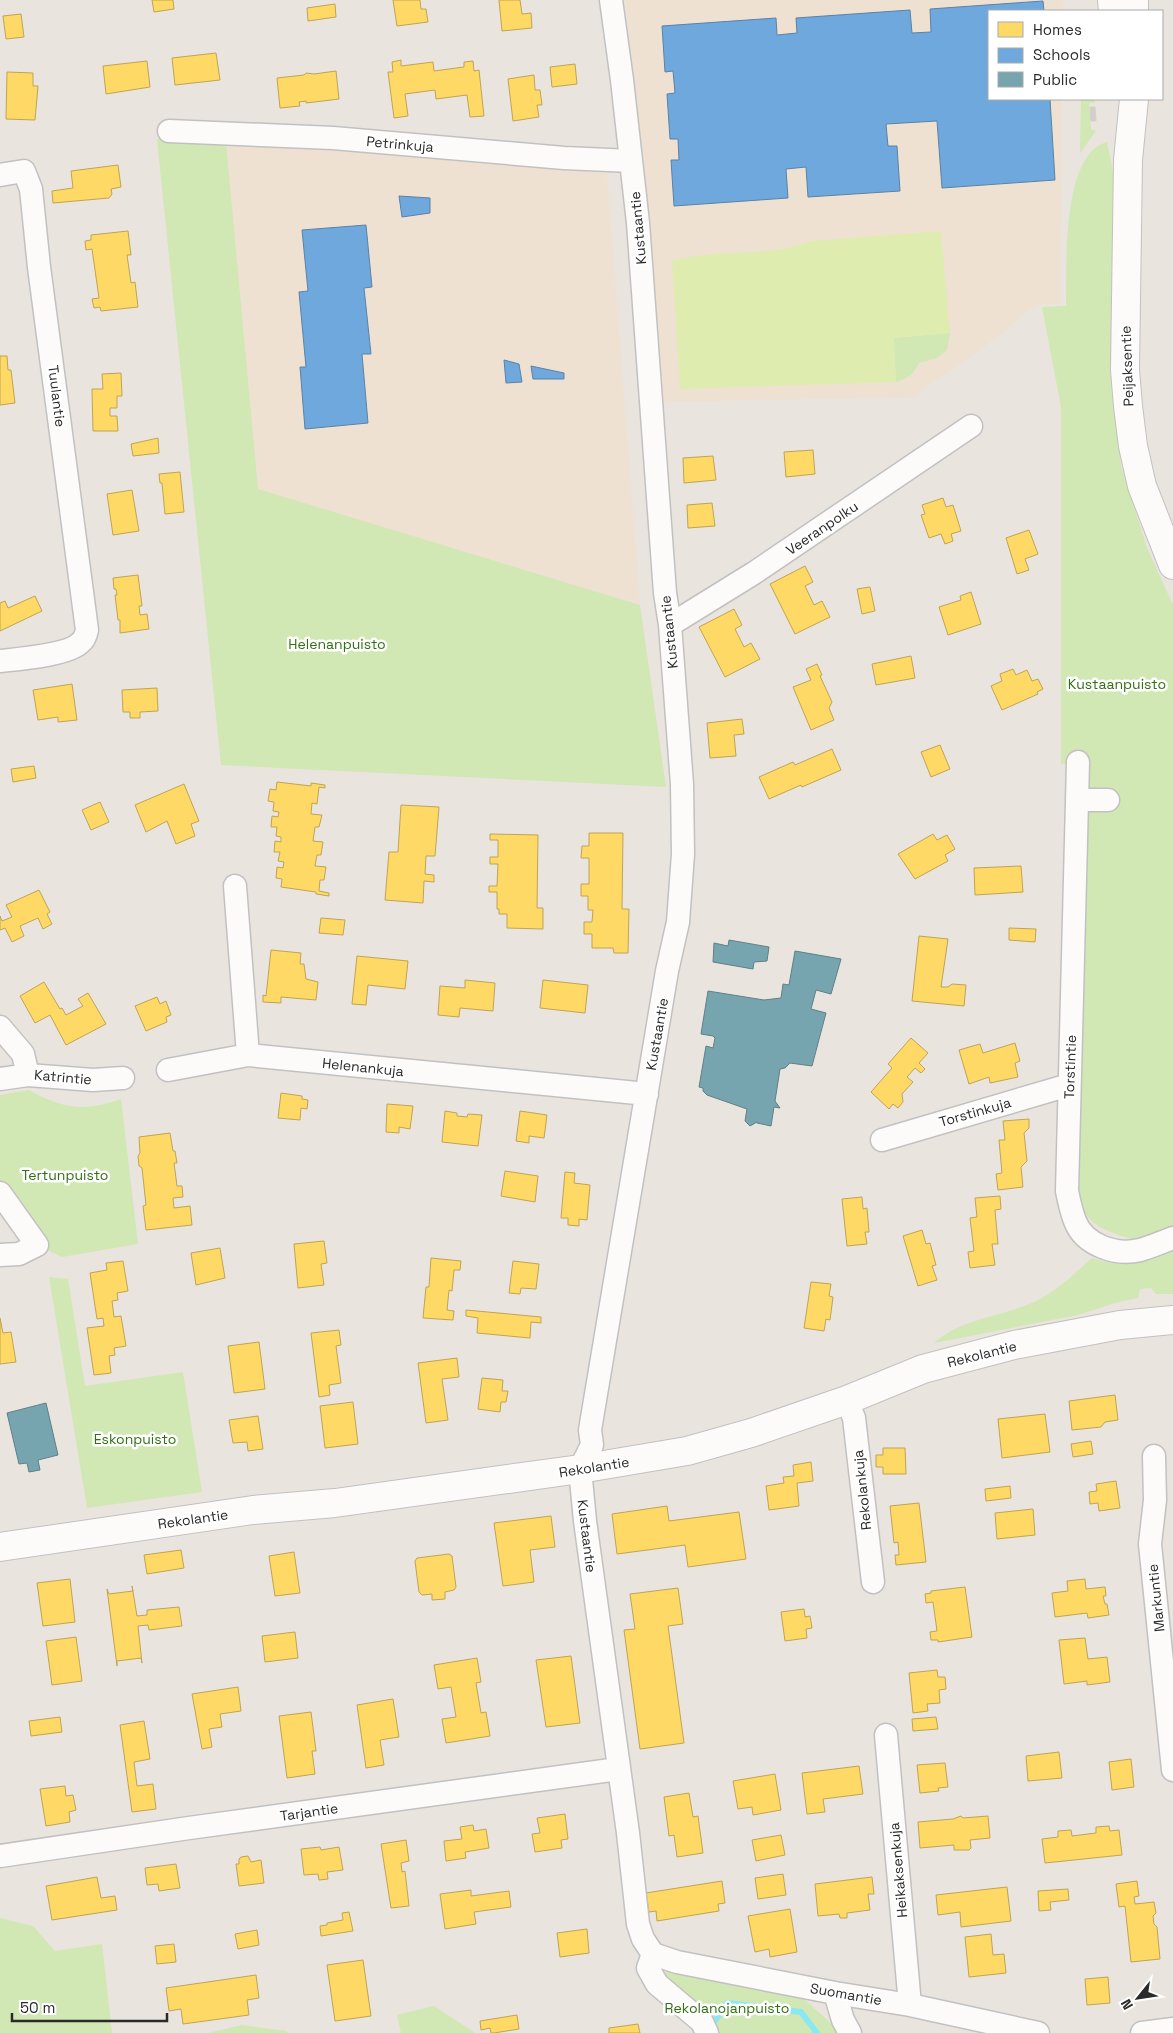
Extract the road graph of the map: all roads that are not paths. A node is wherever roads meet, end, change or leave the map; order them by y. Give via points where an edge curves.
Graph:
1 (611, 0) edge
2 (1117, 100) edge
3 (1134, 100) edge
4 (169, 131) dead end
5 (1128, 160) junction
6 (631, 161) junction
7 (0, 175) edge
8 (971, 426) dead end
9 (1173, 565) edge
10 (670, 625) junction
11 (0, 662) edge
12 (1078, 762) dead end
13 (1079, 800) junction
14 (1108, 800) dead end
15 (235, 886) dead end
16 (0, 1027) edge
17 (248, 1055) junction
18 (168, 1070) dead end
19 (28, 1075) junction
20 (123, 1078) dead end
21 (0, 1079) edge
22 (1069, 1085) junction
23 (647, 1094) junction
24 (882, 1140) dead end
25 (0, 1193) edge
26 (1173, 1238) edge
27 (0, 1255) edge
28 (1173, 1320) edge
29 (847, 1400) junction
30 (1154, 1456) dead end
31 (580, 1470) junction
32 (0, 1547) edge
33 (872, 1582) dead end
34 (886, 1735) dead end
35 (618, 1769) junction
36 (1173, 1770) edge
37 (0, 1856) edge
38 (653, 1954) junction
39 (835, 1993) junction
40 (910, 2005) junction
41 (705, 2028) edge
42 (1173, 2029) edge
43 (850, 2033) edge
44 (1038, 2033) edge
45 (1142, 2033) edge

1 - 6 street, Kustaantie
2 - 5 main road, Peijaksentie
3 - 5 main road, Peijaksentie
4 - 6 street, Petrinkuja via 333,138
5 - 9 main road, Peijaksentie via 1125,353 1128,406 1142,486
6 - 10 street, Kustaantie
7 - 11 street, Tuulantie via 24,171 31,189 87,630 79,645
8 - 10 street, Veeranpolku via 754,573
10 - 23 street, Kustaantie via 684,854 678,922
12 - 13 street, Torstintie
13 - 14 street
13 - 22 street, Torstintie
15 - 17 street
16 - 19 street, Katrintie via 23,1054
17 - 18 street
17 - 23 street, Helenankuja
19 - 20 street, Katrintie via 93,1080
19 - 21 street
22 - 24 street, Torstinkuja
22 - 26 street, Torstintie via 1066,1191 1079,1228 1095,1244 1116,1252 1140,1250
23 - 31 street, Kustaantie via 590,1430 592,1445
25 - 27 street via 37,1245 19,1254
28 - 29 main road, Rekolantie via 1120,1325 1014,1345 923,1369
29 - 31 main road, Rekolantie via 687,1451
29 - 33 street, Rekolankuja via 854,1418
30 - 36 street, Markuntie via 1155,1500 1150,1544
31 - 32 main road, Rekolantie via 335,1503 252,1510
31 - 35 street, Kustaantie
34 - 40 street, Heikaksenkuja
35 - 37 street, Tarjantie
35 - 38 street, Kustaantie via 638,1924
38 - 39 street, Suomantie via 677,1962
38 - 41 street, Kustaantie via 648,1968 657,1984
39 - 40 street, Suomantie
39 - 43 street
40 - 44 street, Suomantie
42 - 45 street

